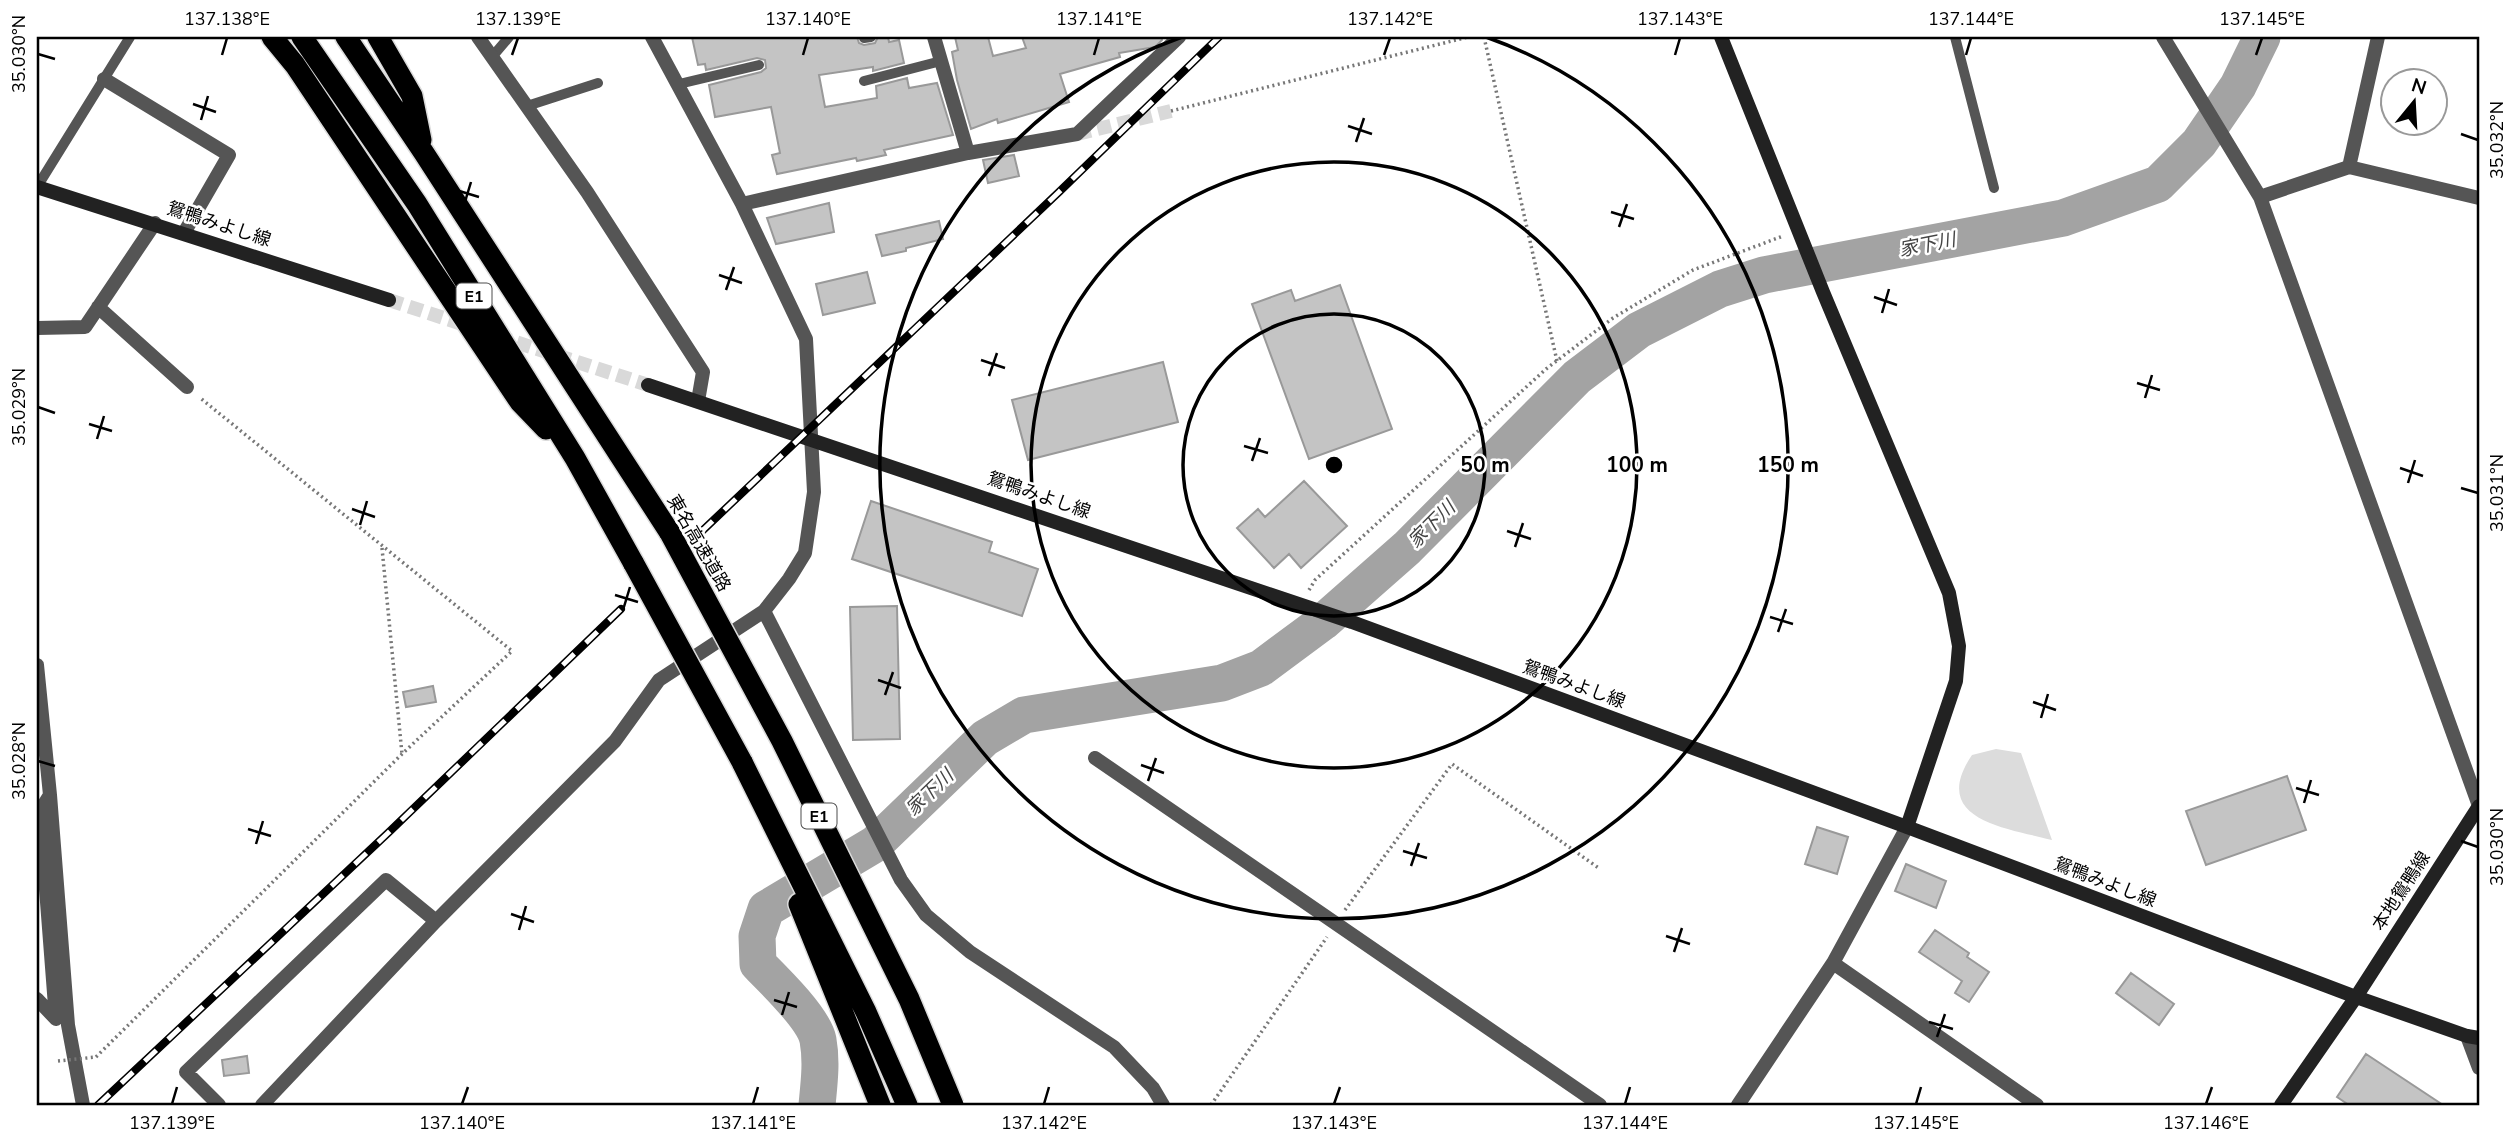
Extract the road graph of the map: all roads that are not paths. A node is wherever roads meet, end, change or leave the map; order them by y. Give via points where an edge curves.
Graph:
1 (131, 37) edge
2 (272, 37) edge
3 (302, 37) edge
4 (346, 37) edge
5 (378, 37) edge
6 (478, 37) edge
7 (509, 37) edge
8 (652, 37) edge
9 (934, 37) edge
10 (1721, 37) edge
11 (1955, 37) edge
12 (2163, 37) edge
13 (2378, 37) edge
14 (1177, 38) edge
15 (492, 57) junction
16 (941, 61) junction
17 (758, 65) dead end
18 (104, 79) junction
19 (864, 81) dead end
20 (598, 83) dead end
21 (679, 84) junction
22 (527, 106) junction
23 (424, 153) junction
24 (968, 153) junction
25 (2349, 167) junction
26 (37, 187) edge
27 (1994, 188) dead end
28 (2260, 197) junction
29 (2479, 198) edge
30 (742, 204) junction
31 (155, 223) junction
32 (184, 233) junction
33 (389, 300) tunnel mouth
34 (99, 307) junction
35 (37, 328) edge
36 (648, 385) tunnel mouth
37 (187, 387) road end
38 (698, 401) junction
39 (812, 439) junction
40 (575, 458) junction
41 (764, 611) junction
42 (37, 665) edge
43 (1095, 758) dead end
44 (742, 762) junction
45 (50, 795) junction
46 (2479, 806) edge
47 (1907, 827) junction
48 (436, 921) junction
49 (1833, 963) junction
50 (2356, 998) junction
51 (37, 999) edge
52 (2473, 1037) edge
53 (2479, 1068) edge
54 (83, 1105) edge
55 (219, 1105) edge
56 (262, 1105) edge
57 (880, 1105) edge
58 (907, 1105) edge
59 (953, 1105) edge
60 (1163, 1105) edge
61 (1600, 1105) edge
62 (1738, 1105) edge
63 (2037, 1105) edge
64 (2281, 1105) edge

1 - 18 lane
2 - 40 highway via 303,76 520,402
3 - 40 highway, E1 via 417,204
4 - 23 highway, 東名高速道路 / E1
5 - 23 highway via 412,96
6 - 15 street
7 - 15 lane
8 - 21 street
9 - 16 street
10 - 47 main road via 1949,593 1959,646 1956,681
11 - 27 lane
12 - 28 street
13 - 25 street
14 - 24 street via 1077,134
15 - 22 street
16 - 19 lane
16 - 24 street
17 - 21 lane
18 - 26 lane
18 - 32 street via 229,155
20 - 22 lane
21 - 30 street
22 - 38 street via 703,372
23 - 59 highway, 東名高速道路 / E1, bridge via 670,533 782,741 909,999
24 - 30 street
25 - 28 street
25 - 29 street
26 - 31 main road, 鴛鴨みよし線
28 - 46 street
30 - 39 street via 806,339
31 - 32 main road, 鴛鴨みよし線
31 - 34 street
32 - 33 main road, 鴛鴨みよし線
34 - 35 street via 85,327
34 - 37 street
36 - 38 main road, 鴛鴨みよし線
38 - 39 main road, 鴛鴨みよし線
39 - 41 street via 814,492 805,553
39 - 47 main road, 鴛鴨みよし線 via 1352,622
40 - 44 highway, E1, bridge
41 - 48 street via 659,680 615,741
41 - 60 street via 901,880 926,915 970,951 1114,1046 1153,1087
42 - 45 street
43 - 61 street
44 - 57 highway
44 - 58 highway, E1
45 - 51 street via 40,811 56,1019
45 - 54 street via 68,1025
46 - 50 main road, 本地鴛鴨線
47 - 49 street
47 - 50 main road, 鴛鴨みよし線
48 - 55 street via 386,880 186,1072
48 - 56 street
49 - 62 street
49 - 63 street
50 - 52 main road, 鴛鴨みよし線
50 - 64 main road, 本地鴛鴨線
52 - 53 street

